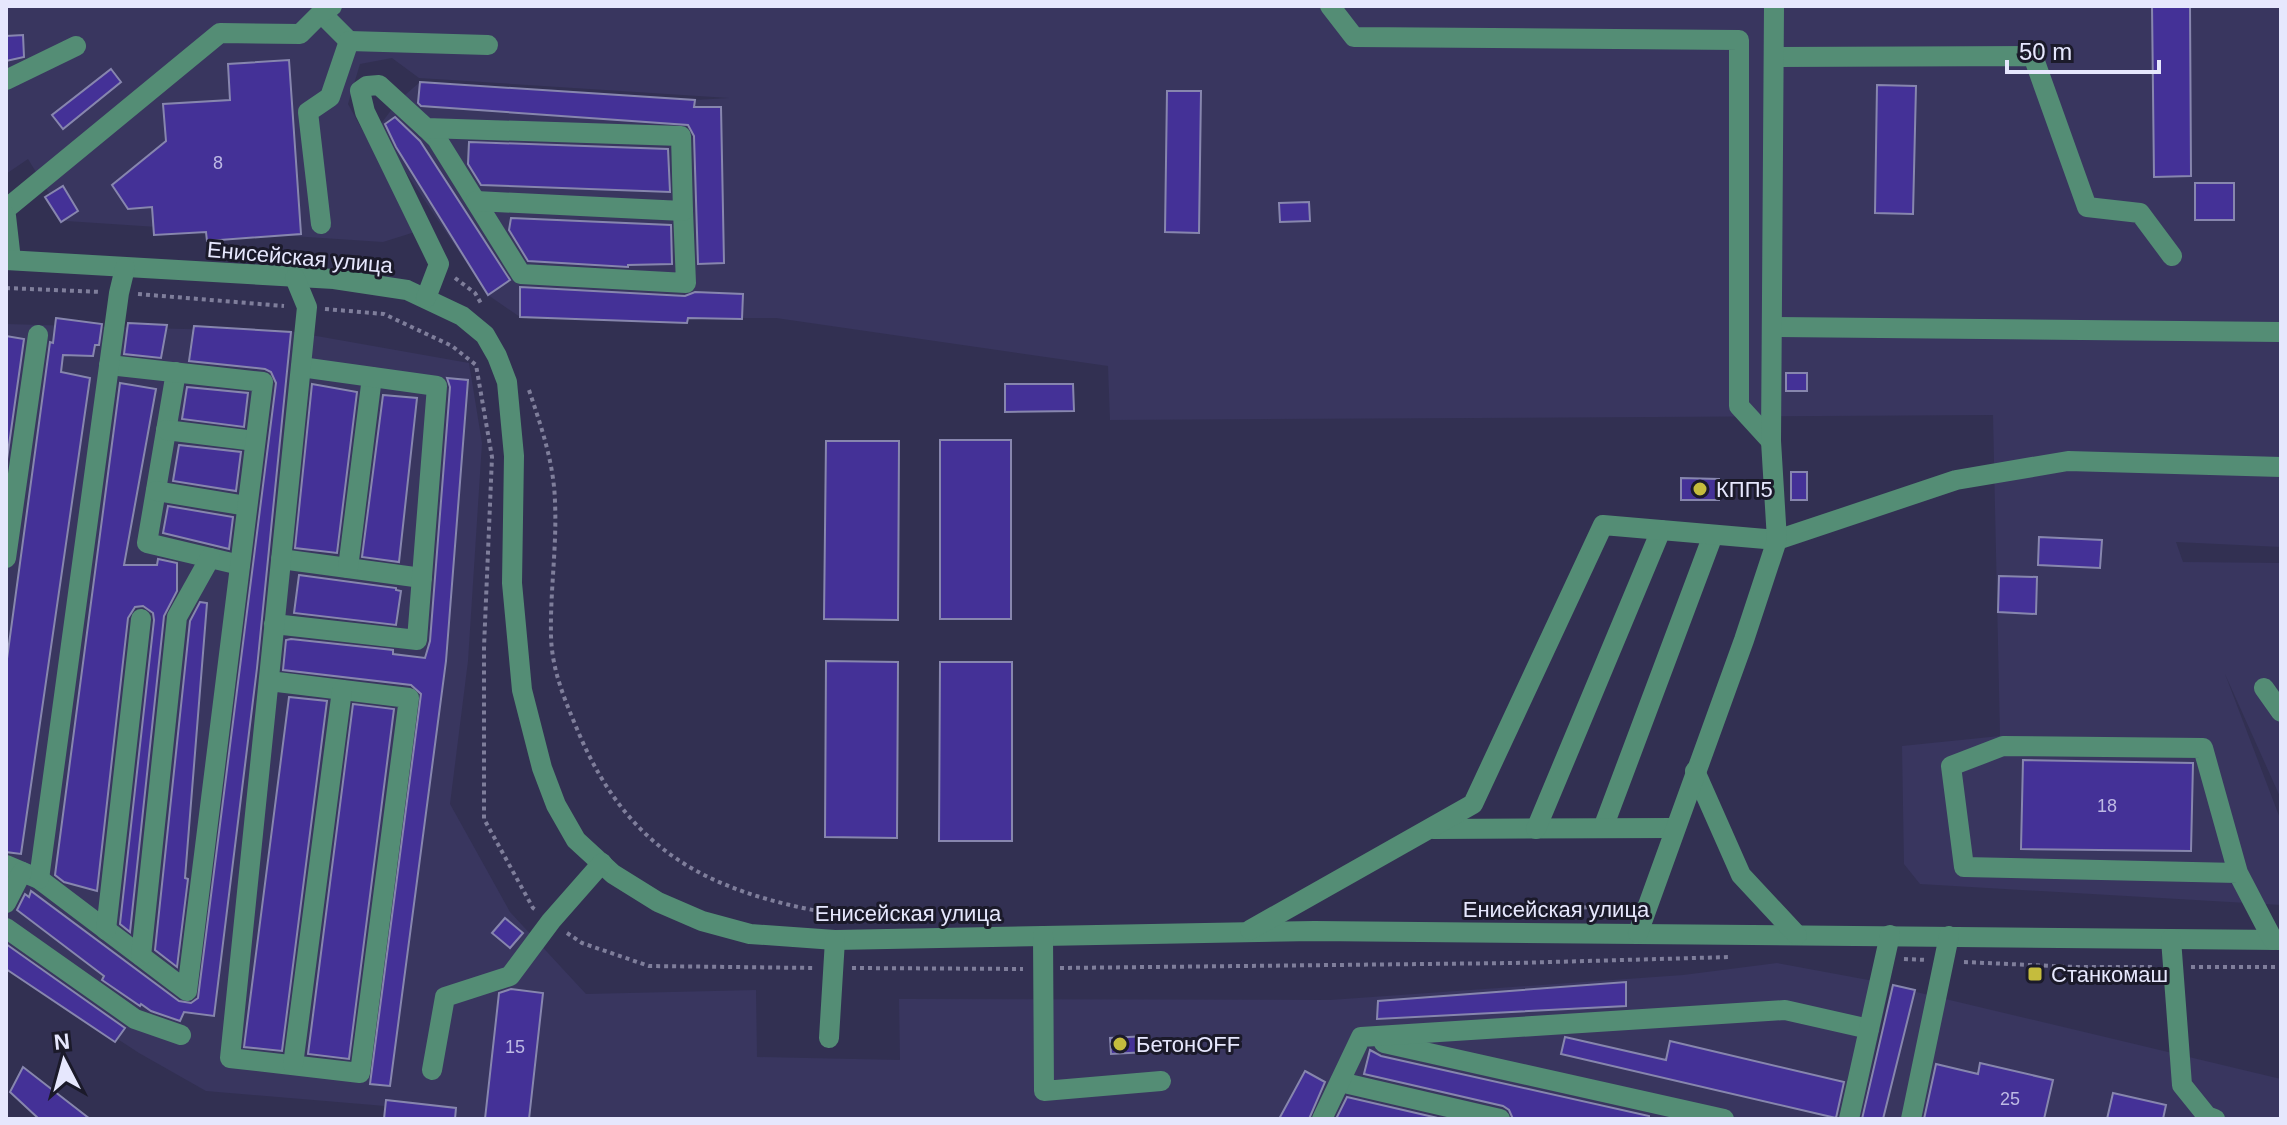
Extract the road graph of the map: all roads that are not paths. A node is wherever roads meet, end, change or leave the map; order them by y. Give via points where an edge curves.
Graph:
1 (1330, 6) edge
2 (1774, 6) edge
3 (326, 10) edge
4 (349, 41) junction
5 (488, 45) dead end
6 (76, 46) dead end
7 (1775, 57) junction
8 (6, 80) edge
9 (426, 128) junction
10 (476, 201) junction
11 (6, 209) edge
12 (683, 211) junction
13 (6, 216) edge
14 (321, 224) dead end
15 (2172, 256) dead end
16 (8, 260) edge
17 (125, 268) junction
18 (295, 278) junction
19 (426, 298) junction
20 (1772, 327) junction
21 (2281, 332) edge
22 (38, 335) dead end
23 (109, 365) junction
24 (301, 367) junction
25 (176, 372) junction
26 (372, 377) junction
27 (166, 430) junction
28 (255, 441) junction
29 (1771, 441) junction
30 (2281, 467) edge
31 (156, 491) junction
32 (247, 506) junction
33 (1661, 530) junction
34 (1713, 535) junction
35 (1777, 540) junction
36 (6, 558) edge
37 (210, 558) junction
38 (281, 559) junction
39 (240, 565) junction
40 (348, 568) junction
41 (422, 578) junction
42 (141, 619) dead end
43 (274, 624) junction
44 (269, 681) junction
45 (2264, 688) dead end
46 (342, 690) junction
47 (2281, 712) edge
48 (1695, 771) junction
49 (1603, 828) junction
50 (1675, 828) junction
51 (1429, 829) junction
52 (1536, 829) junction
53 (602, 863) junction
54 (22, 872) edge
55 (2238, 873) junction
56 (6, 903) edge
57 (6, 928) edge
58 (106, 930) junction
59 (1246, 932) junction
60 (1638, 933) junction
61 (1797, 935) junction
62 (1890, 935) junction
63 (1043, 936) junction
64 (1949, 936) junction
65 (2171, 939) junction
66 (835, 940) junction
67 (2277, 940) edge
68 (141, 956) junction
69 (1869, 1029) junction
70 (181, 1035) dead end
71 (1361, 1037) junction
72 (829, 1038) dead end
73 (293, 1065) junction
74 (432, 1070) dead end
75 (1161, 1081) dead end
76 (1340, 1082) junction
77 (2210, 1118) edge
78 (1322, 1119) edge
79 (1500, 1119) edge
80 (1724, 1119) edge
81 (1849, 1119) edge
82 (1911, 1119) edge

1 - 29 street via 1354,37 1739,40 1739,406
2 - 7 street
3 - 4 street
3 - 11 street via 300,34 220,33
4 - 5 street
4 - 14 street via 330,97 308,112
6 - 8 street
7 - 15 street via 2033,56 2087,207 2140,213
7 - 20 street
9 - 10 street
9 - 12 street via 681,136
9 - 19 street via 379,85 360,91 365,112 439,264
10 - 12 street
10 - 12 street via 521,274 686,283
13 - 16 street
16 - 17 street, Енисейская улица
17 - 18 street, Енисейская улица
17 - 23 street
18 - 19 street, Енисейская улица via 407,290
18 - 24 street via 307,307
19 - 53 street, Енисейская улица via 485,335 503,368 514,456 512,583 522,690 556,805 576,840
20 - 21 street
20 - 29 street
22 - 36 street
23 - 25 street
23 - 54 street
24 - 26 street
24 - 38 street
25 - 27 street
25 - 28 street via 263,382
26 - 40 street
26 - 41 street via 437,386
27 - 28 street
27 - 31 street
28 - 32 street
29 - 35 street
30 - 35 street via 2068,461 1956,480
31 - 32 street
31 - 37 street via 147,543
32 - 39 street
33 - 34 street
33 - 51 street via 1603,525 1473,804
33 - 52 street
34 - 35 street
34 - 49 street
35 - 48 street
37 - 39 street
37 - 68 street via 177,617
38 - 40 street
38 - 43 street
39 - 68 street via 187,991
40 - 41 street
41 - 43 street via 417,640
42 - 58 street
43 - 44 street
44 - 46 street
44 - 73 street via 230,1058
45 - 47 street
46 - 73 street
46 - 73 street via 409,698 360,1073
48 - 50 street
48 - 61 street via 1741,875
49 - 50 street
49 - 52 street
50 - 60 street
51 - 52 street
51 - 59 street
53 - 66 street, Енисейская улица via 658,902 702,921 750,934
53 - 74 street via 510,976 445,997
54 - 56 street
54 - 58 street
55 - 55 street via 2203,748 2003,746 1951,766 1964,867
55 - 67 street
57 - 70 street via 135,1019
58 - 68 street
59 - 60 street, Енисейская улица
59 - 63 street, Енисейская улица
60 - 61 street, Енисейская улица
61 - 62 street, Енисейская улица
62 - 64 street, Енисейская улица
62 - 69 street
63 - 66 street, Енисейская улица
63 - 75 street via 1044,1091
64 - 65 street, Енисейская улица
64 - 82 street
65 - 67 street, Енисейская улица
65 - 77 street via 2182,1085
66 - 72 street
69 - 71 street via 1785,1010
69 - 81 street
71 - 76 street
71 - 80 street
76 - 78 street
76 - 79 street

